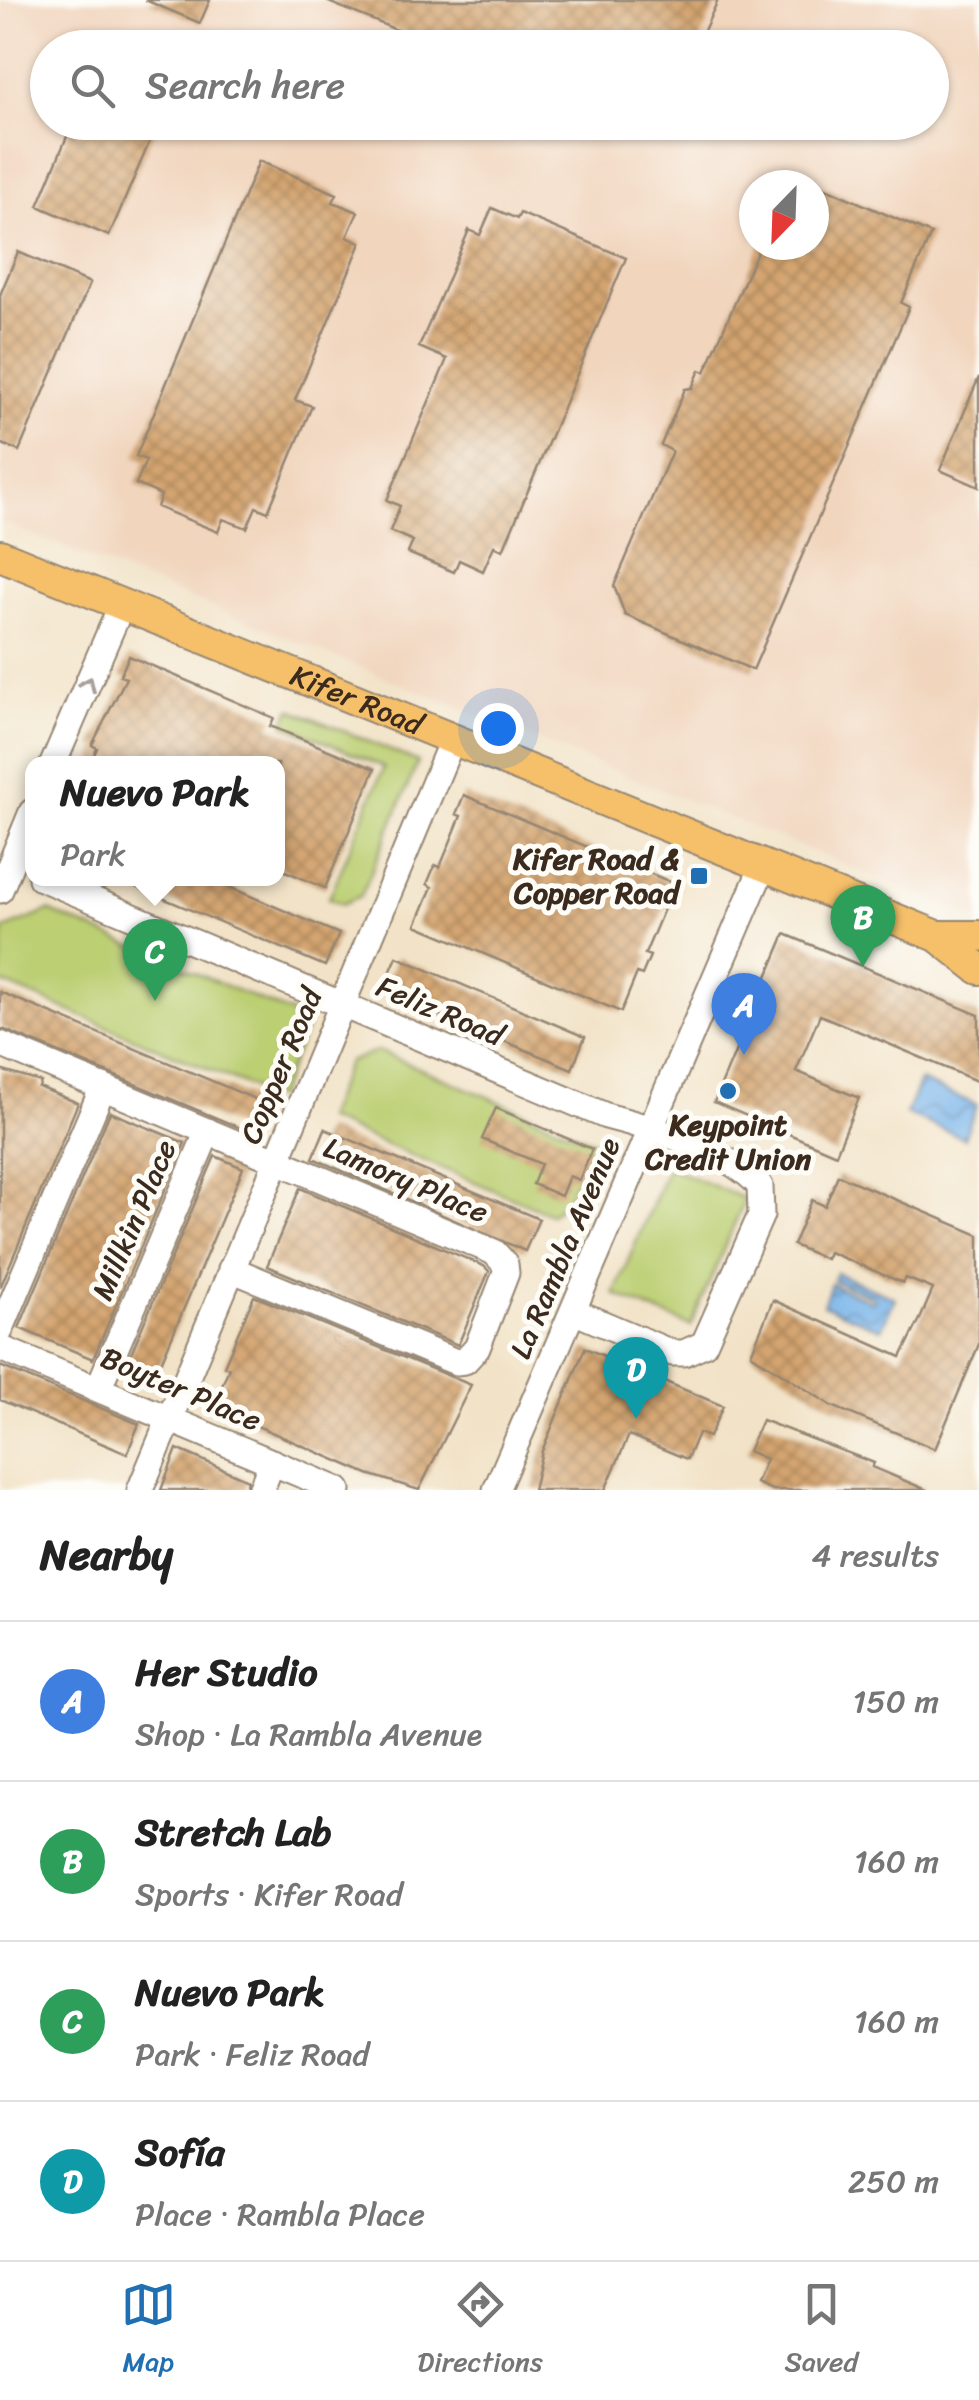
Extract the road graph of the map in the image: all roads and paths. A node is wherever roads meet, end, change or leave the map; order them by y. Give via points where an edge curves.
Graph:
1 (0, 555) edge
2 (122, 604) junction
3 (452, 738) junction
4 (56, 756) edge
5 (763, 866) junction
6 (22, 870) edge
7 (60, 886) edge
8 (0, 890) edge
9 (937, 936) junction
10 (979, 936) edge
11 (979, 969) edge
12 (342, 1005) junction
13 (0, 1044) edge
14 (102, 1087) junction
15 (650, 1129) junction
16 (208, 1132) junction
17 (277, 1161) junction
18 (230, 1269) junction
19 (574, 1312) junction
20 (0, 1331) edge
21 (0, 1348) edge
22 (98, 1389) junction
23 (169, 1419) junction
24 (272, 1462) junction
25 (140, 1490) edge
26 (261, 1490) edge
27 (338, 1490) edge
28 (496, 1490) edge

1 - 2 main road, Kifer Road
2 - 3 main road, Kifer Road
4 -> 2 street
3 - 5 main road, Kifer Road
3 - 12 street, Copper Road
5 - 9 main road, Kifer Road
5 - 15 street, La Rambla Avenue
6 - 8 street
7 - 12 street, Feliz Road
9 - 10 main road, Kifer Road
9 - 11 main road, Kifer Road
12 - 15 street, Feliz Road
12 - 17 street, Copper Road
13 - 14 street, Lamory Place
14 - 16 street, Lamory Place
14 - 20 street
15 - 19 street, La Rambla Avenue
15 - 19 street, Feliz Road via 740,1167 760,1186 761,1216 704,1344 672,1352
16 - 17 street, Lamory Place
16 - 22 street, Millkin Place
17 - 18 street, Copper Road
17 - 18 street, Lamory Place via 501,1257 505,1281 477,1348 465,1361 448,1361
18 - 23 street, Copper Road
19 - 28 street, La Rambla Avenue
21 - 22 street, Boyter Place
22 - 23 street, Boyter Place
23 - 24 street, Boyter Place
23 - 25 street, Copper Road
24 - 26 street
24 - 27 street, Boyter Place

